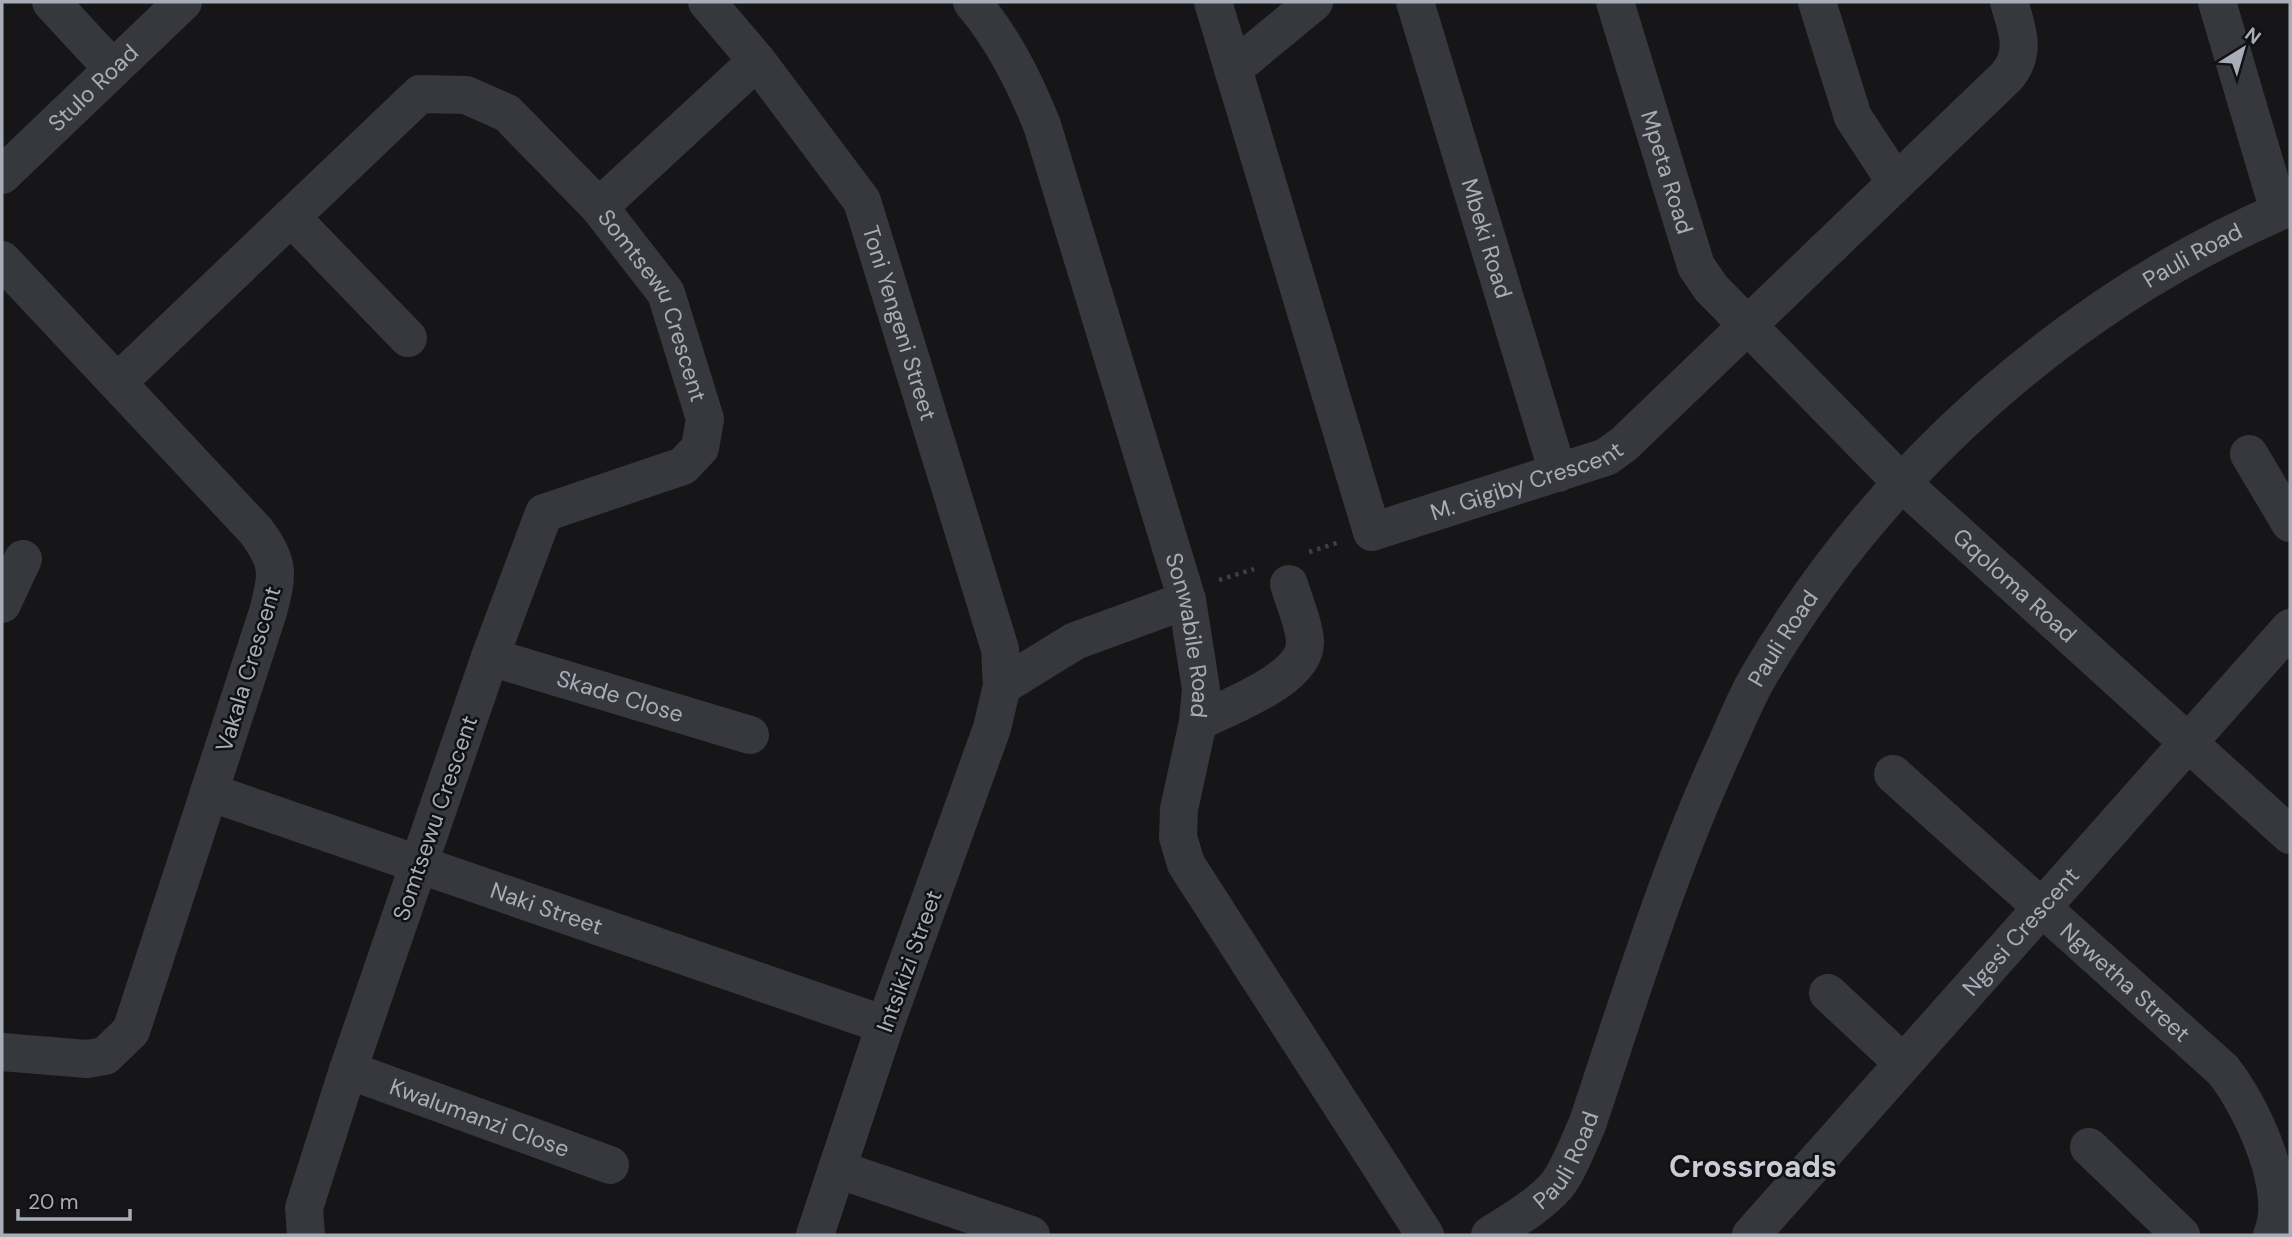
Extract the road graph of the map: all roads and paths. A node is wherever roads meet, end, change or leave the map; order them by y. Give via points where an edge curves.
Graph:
1 (51, 2) edge
2 (183, 2) edge
3 (706, 2) edge
4 (1213, 2) edge
5 (1314, 2) edge
6 (1415, 2) edge
7 (1615, 2) edge
8 (1816, 2) edge
9 (2009, 2) edge
10 (2217, 2) edge
11 (983, 6) edge
12 (757, 61) junction
13 (113, 69) junction
14 (1233, 69) junction
15 (2, 175) edge
16 (1895, 181) junction
17 (599, 207) junction
18 (2285, 209) edge
19 (291, 217) junction
20 (2, 260) edge
21 (1749, 324) junction
22 (408, 338) dead end
23 (118, 383) junction
24 (2249, 454) dead end
25 (1558, 473) junction
26 (1902, 483) junction
27 (2290, 523) edge
28 (23, 559) dead end
29 (1289, 584) dead end
30 (1187, 600) junction
31 (2, 604) edge
32 (2290, 628) edge
33 (490, 657) junction
34 (1002, 686) junction
35 (1198, 722) junction
36 (750, 735) dead end
37 (2189, 742) junction
38 (1893, 774) dead end
39 (209, 792) junction
40 (2290, 835) edge
41 (419, 864) junction
42 (2040, 906) junction
43 (1828, 993) dead end
44 (886, 1024) junction
45 (2, 1052) edge
46 (1902, 1062) junction
47 (348, 1070) junction
48 (2088, 1147) dead end
49 (610, 1165) dead end
50 (837, 1169) junction
51 (306, 1235) edge
52 (815, 1235) edge
53 (1031, 1235) edge
54 (1425, 1235) edge
55 (1490, 1235) edge
56 (1751, 1235) edge
57 (2181, 1235) edge
58 (2272, 1235) edge

1 - 13 street
2 - 13 street, Stulo Road
3 - 12 street, Toni Yengeni Street
4 - 14 street, M. Gigiby Crescent
5 - 14 street
6 - 25 street, Mbeki Road
7 - 21 street, Mpeta Road via 1696,266 1711,288
8 - 16 street via 1853,117
9 - 16 street, M. Gigiby Crescent via 2020,50 2014,68
10 - 18 street
11 - 30 street, Sonwabile Road via 1042,125
12 - 17 street
12 - 34 street, Toni Yengeni Street via 862,201 1000,649
13 - 15 street, Stulo Road
14 - 25 street, M. Gigiby Crescent via 1371,532
16 - 21 street, M. Gigiby Crescent
17 - 19 street, Somtsewu Crescent via 507,113 466,95 420,94
17 - 33 street, Somtsewu Crescent via 666,293 705,419 700,448 683,466 544,513
18 - 26 street, Pauli Road via 2131,290 2031,362
19 - 22 street
19 - 23 street, Somtsewu Crescent
20 - 23 street, Vakala Crescent
21 - 25 street, M. Gigiby Crescent via 1624,444 1606,457
21 - 26 street, Gqoloma Road
23 - 39 street, Vakala Crescent via 256,531 278,570
24 - 27 street
26 - 37 street, Gqoloma Road
26 - 55 street, Pauli Road via 1814,594 1756,681 1677,860 1587,1125 1557,1185
28 - 31 street
29 - 35 street via 1305,641 1298,663 1284,678
30 - 34 street via 1075,642
30 - 35 street, Sonwabile Road via 1201,689
32 - 37 street, Ngesi Crescent
33 - 36 street, Skade Close
33 - 41 street, Somtsewu Crescent
34 - 44 street, Intsikizi Street via 992,728
35 - 54 street, Sonwabile Road via 1179,809 1178,837 1186,864
37 - 40 street, Gqoloma Road
37 - 42 street, Ngesi Crescent
38 - 42 street, Ngwetha Street
39 - 41 street, Naki Street
39 - 45 street, Vakala Crescent via 131,1031 122,1043 105,1056 88,1059
41 - 44 street, Naki Street
41 - 47 street, Somtsewu Crescent
42 - 46 street, Ngesi Crescent
42 - 58 street, Ngwetha Street via 2223,1070 2238,1089 2277,1184 2280,1209
43 - 46 street
44 - 50 street, Intsikizi Street
46 - 56 street, Ngesi Crescent
47 - 49 street, Kwalumanzi Close
47 - 51 street, Somtsewu Crescent via 304,1209
48 - 57 street
50 - 52 street, Intsikizi Street
50 - 53 street

